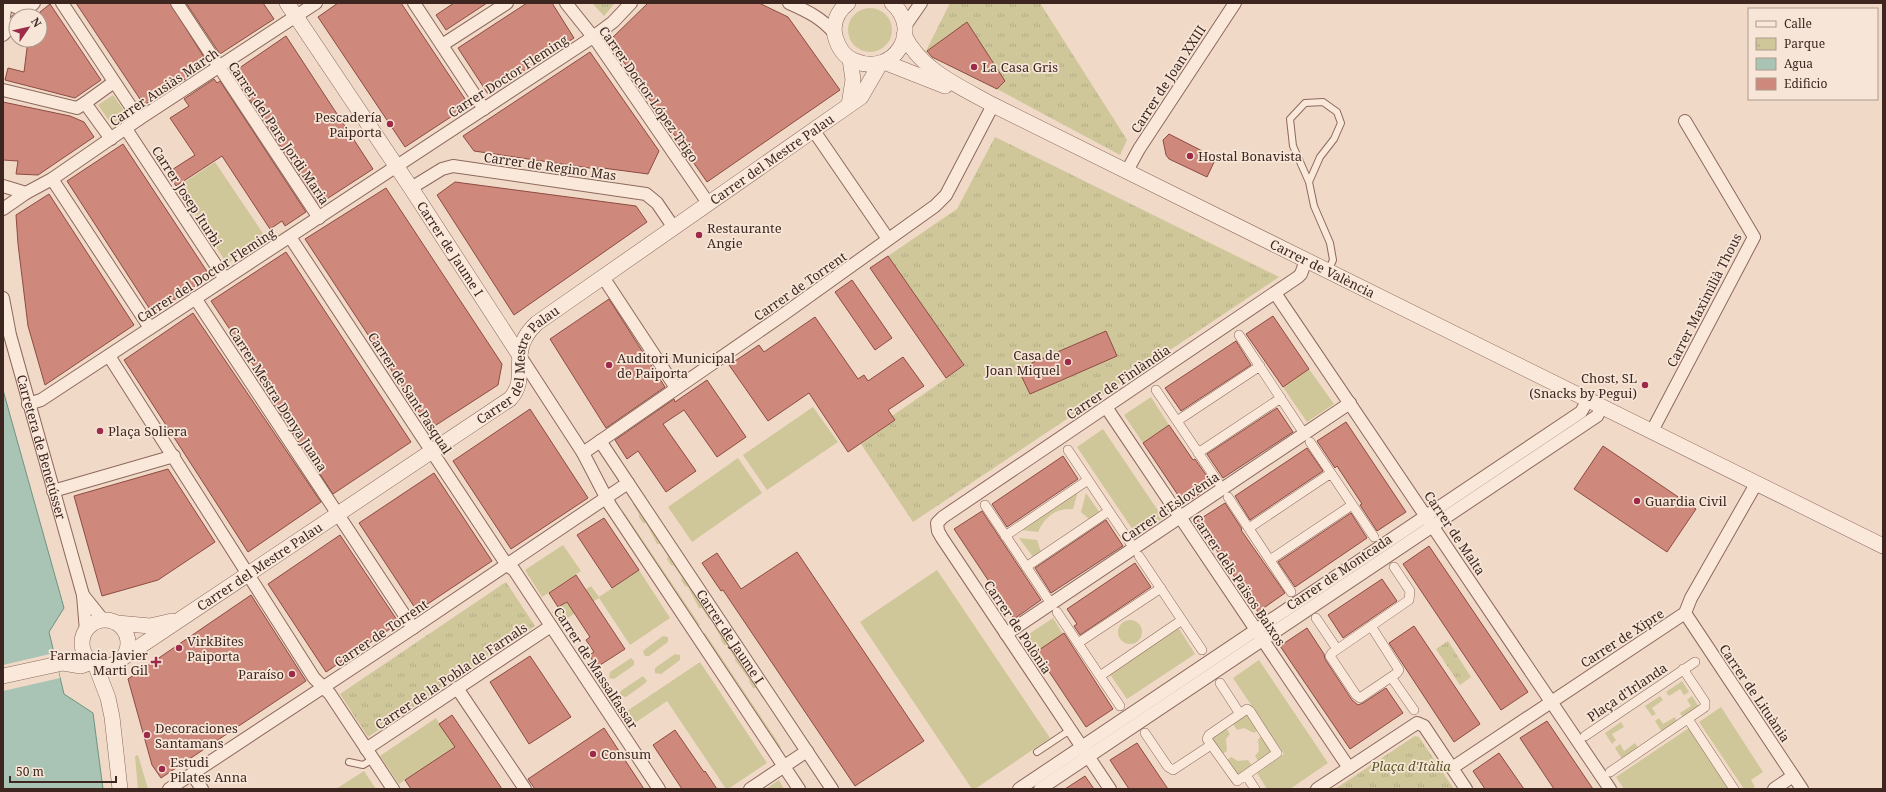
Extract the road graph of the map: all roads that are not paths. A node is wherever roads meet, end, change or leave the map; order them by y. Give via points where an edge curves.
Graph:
1 (7, 3) edge
2 (62, 3) edge
3 (177, 3) edge
4 (287, 3) edge
5 (316, 3) edge
6 (414, 3) edge
7 (507, 3) edge
8 (566, 3) edge
9 (631, 3) edge
10 (789, 3) edge
11 (847, 3) edge
12 (892, 3) edge
13 (921, 3) edge
14 (1235, 3) edge
15 (296, 17) junction
16 (3, 23) edge
17 (905, 31) junction
18 (835, 34) junction
19 (593, 37) junction
20 (442, 46) junction
21 (850, 59) junction
22 (882, 63) junction
23 (218, 68) junction
24 (114, 82) junction
25 (3, 90) edge
26 (85, 102) junction
27 (849, 105) junction
28 (993, 105) junction
29 (484, 109) junction
30 (139, 119) junction
31 (1686, 120) dead end
32 (126, 129) junction
33 (814, 131) junction
34 (111, 140) junction
35 (396, 166) junction
36 (1127, 171) junction
37 (52, 179) junction
38 (1309, 182) junction
39 (3, 186) edge
40 (411, 188) junction
41 (26, 193) junction
42 (708, 203) junction
43 (3, 209) edge
44 (319, 218) junction
45 (674, 228) junction
46 (290, 237) junction
47 (888, 239) junction
48 (1306, 260) junction
49 (1328, 271) junction
50 (603, 277) junction
51 (225, 279) junction
52 (1275, 293) junction
53 (3, 298) edge
54 (195, 298) junction
55 (150, 328) junction
56 (1239, 335) dead end
57 (108, 356) junction
58 (520, 356) junction
59 (1260, 366) junction
60 (676, 388) junction
61 (1156, 390) dead end
62 (1281, 398) junction
63 (1588, 400) junction
64 (1350, 403) junction
65 (28, 404) junction
66 (1106, 407) junction
67 (1602, 407) junction
68 (1177, 421) junction
69 (1301, 429) dead end
70 (1652, 431) junction
71 (600, 441) junction
72 (1310, 442) dead end
73 (1068, 450) dead end
74 (431, 451) junction
75 (583, 453) junction
76 (1198, 453) junction
77 (174, 456) junction
78 (1331, 473) junction
79 (1088, 480) junction
80 (1218, 482) dead end
81 (628, 484) junction
82 (1756, 484) junction
83 (53, 491) junction
84 (1228, 497) dead end
85 (606, 498) junction
86 (985, 505) dead end
87 (1352, 505) junction
88 (1109, 511) junction
89 (337, 514) junction
90 (1426, 516) junction
91 (1180, 517) junction
92 (938, 521) joint
93 (1433, 526) junction
94 (1248, 528) junction
95 (1005, 536) junction
96 (1374, 537) dead end
97 (1131, 544) dead end
98 (1883, 546) edge
99 (1140, 556) dead end
100 (1270, 560) junction
101 (507, 565) junction
102 (1026, 567) junction
103 (1394, 567) dead end
104 (246, 575) junction
105 (1161, 588) junction
106 (1291, 592) dead end
107 (83, 595) junction
108 (1048, 599) dead end
109 (1057, 612) dead end
110 (1684, 613) junction
111 (181, 618) junction
112 (1316, 618) dead end
113 (1182, 620) junction
114 (110, 622) junction
115 (551, 626) junction
116 (1372, 626) junction
117 (413, 628) junction
118 (86, 631) junction
119 (1006, 634) junction
120 (1259, 635) junction
121 (1078, 643) junction
122 (82, 646) junction
123 (1337, 649) junction
124 (1202, 650) dead end
125 (120, 660) junction
126 (1695, 662) dead end
127 (93, 663) junction
128 (60, 664) junction
129 (1683, 669) junction
130 (3, 676) edge
131 (1100, 676) junction
132 (1391, 677) junction
133 (1220, 683) dead end
134 (323, 687) junction
135 (458, 688) junction
136 (108, 698) junction
137 (1551, 701) junction
138 (1120, 706) dead end
139 (1414, 710) dead end
140 (1240, 714) junction
141 (1688, 719) junction
142 (1070, 730) junction
143 (1145, 733) dead end
144 (1585, 736) dead end
145 (1211, 745) junction
146 (807, 751) junction
147 (1037, 752) dead end
148 (1085, 752) junction
149 (369, 754) junction
150 (349, 762) dead end
151 (784, 766) junction
152 (1349, 768) junction
153 (1452, 768) junction
154 (1610, 772) dead end
155 (192, 774) junction
156 (1246, 775) junction
157 (1794, 776) junction
158 (120, 789) edge
159 (169, 789) edge
160 (202, 789) edge
161 (393, 789) edge
162 (525, 789) edge
163 (659, 789) edge
164 (750, 789) edge
165 (799, 789) edge
166 (832, 789) edge
167 (1018, 789) edge
168 (1040, 789) edge
169 (1110, 789) edge
170 (1255, 789) edge
171 (1317, 789) edge
172 (1466, 789) edge
173 (1610, 789) edge
174 (1734, 789) edge
175 (1774, 789) edge
176 (1802, 789) edge

1 - 16 street
2 - 24 street
3 - 23 street, Carrer del Pare Jordi Maria
4 - 15 street, Carrer de Jaume I
5 - 15 street, Carrer Ausiàs March
6 - 20 street
7 - 20 street
8 - 19 street, Carrer Doctor López Trigo
9 - 19 street, Carrer Doctor Fleming via 613,22
10 - 18 street via 817,16
11 - 18 street via 838,14
12 - 17 street, Carrer de València via 899,10
13 - 17 street
14 - 36 street, Carrer de Joan XXIII
15 - 23 street, Carrer Ausiàs March
15 - 35 street, Carrer de Jaume I
17 - 22 street, Carrer del Mestre Palau via 898,51
17 - 28 street, Carrer de València via 910,47 921,61 935,72
18 - 21 street via 838,45
19 - 29 street, Carrer Doctor Fleming
19 - 42 street, Carrer Doctor López Trigo
20 - 29 street
21 - 22 street, Carrer de València via 864,65
21 - 27 street via 853,80
22 - 27 street, Carrer del Mestre Palau via 861,97
22 - 28 street, Carrer de València
23 - 30 street, Carrer Ausiàs March
23 - 44 street, Carrer del Pare Jordi Maria
24 - 26 street
24 - 30 street
25 - 26 street via 77,108
26 - 34 street
27 - 33 street, Carrer del Mestre Palau
28 - 36 street, Carrer de València
28 - 47 street, Carrer de Torrent via 946,195 935,206
29 - 35 street, Carrer Doctor Fleming
30 - 32 street, Carrer Ausiàs March
31 - 70 street, Carrer Maximilià Thous via 1754,237
32 - 34 street, Carrer Ausiàs March
32 - 51 street, Carrer Josep Iturbi
33 - 42 street, Carrer del Mestre Palau
33 - 47 street
34 - 37 street, Carrer Ausiàs March
35 - 40 street, Carrer de Jaume I
35 - 44 street, Carrer del Doctor Fleming
36 - 48 street, Carrer de València
37 - 41 street, Carrer Ausiàs March
37 - 55 street
38 - 38 lane via 1320,157 1334,139 1341,123 1337,112 1323,102 1305,103 1290,119 1293,146
38 - 49 lane via 1314,206 1330,243 1333,260
39 - 41 street
40 - 45 street, Carrer de Regino Mas via 442,169 453,166 646,194 657,203
40 - 58 street, Carrer de Jaume I
41 - 43 street, Carrer Ausiàs March
42 - 45 street, Carrer del Mestre Palau
44 - 46 street, Carrer del Doctor Fleming
45 - 50 street, Carrer del Mestre Palau
46 - 51 street, Carrer del Doctor Fleming
46 - 74 street, Carrer de Sant Pasqual
47 - 60 street, Carrer de Torrent
48 - 49 street, Carrer de València
48 - 52 street, Carrer de Finlàndia via 1301,274
49 - 63 street, Carrer de València
50 - 58 street, Carrer del Mestre Palau via 533,327 523,341
50 - 60 street
51 - 54 street, Carrer del Doctor Fleming
52 - 64 street, Carrer de Malta
52 - 66 street, Carrer de Finlàndia
53 - 65 street, Carretera de Benetússer
54 - 55 street, Carrer del Doctor Fleming
54 - 89 street, Carrer Mestra Donya Juana
55 - 57 street, Carrer del Doctor Fleming
56 - 59 street
57 - 65 street, Carrer del Doctor Fleming via 42,400
57 - 77 street
58 - 74 street, Carrer del Mestre Palau via 520,378 514,394
58 - 75 street, Carrer de Jaume I
59 - 62 street
59 - 68 street
60 - 71 street, Carrer de Torrent
61 - 68 street
62 - 69 street
62 - 76 street
63 - 67 street, Carrer de València
63 - 90 street, Carrer de Montcada via 1581,412
64 - 90 street, Carrer de Malta
64 - 91 street, Carrer d'Eslovènia
65 - 83 street, Carretera de Benetússer
66 - 91 street, Carrer dels Països Baixos
66 - 92 street, Carrer de Finlàndia
67 - 70 street, Carrer de València
67 - 93 street, Carrer de Montcada via 1597,416
68 - 76 street
70 - 82 street, Carrer de València
71 - 75 street, Carrer de Torrent
71 - 81 street, Carrer de Jaume I
72 - 78 street
73 - 79 street
74 - 89 street, Carrer del Mestre Palau
74 - 101 street, Carrer de Sant Pasqual
75 - 85 street, Carrer de Jaume I
76 - 80 street
77 - 83 street
77 - 104 street
78 - 87 street
78 - 94 street
79 - 88 street
79 - 95 street
81 - 85 street
81 - 146 street, Carrer de Jaume I
82 - 98 street, Carrer de València
82 - 110 street, Carrer de Xipre
83 - 107 street, Carretera de Benetússer
84 - 94 street
85 - 101 street, Carrer de Torrent
85 - 151 street, Carrer de Jaume I
86 - 95 street
87 - 96 street
87 - 100 street
88 - 97 street
88 - 102 street
89 - 104 street, Carrer del Mestre Palau
89 - 117 street, Carrer Mestra Donya Juana
90 - 93 street, Carrer de Malta
90 - 120 street, Carrer de Montcada
91 - 119 street, Carrer d'Eslovènia
91 - 120 street, Carrer dels Països Baixos
92 - 119 street, Carrer de Polònia via 938,531
93 - 120 street, Carrer de Montcada
93 - 137 street, Carrer de Malta
94 - 100 street
95 - 102 street
99 - 105 street
100 - 106 street
101 - 115 street, Carrer de Massalfassar via 514,570
101 - 117 street, Carrer de Torrent
102 - 108 street
103 - 116 street via 1410,590 1409,600
104 - 111 street, Carrer del Mestre Palau
104 - 134 street via 315,679
105 - 113 street
105 - 121 street
107 - 114 street, Carretera de Benetússer
107 - 118 street, Carretera de Benetússer
109 - 121 street
110 - 137 street, Carrer de Xipre
110 - 157 street, Carrer de Lituània
111 - 114 street, Carrer del Mestre Palau via 150,626
111 - 125 street, Carrer del Mestre Palau
112 - 123 street
113 - 124 street
113 - 131 street
114 - 118 street via 96,622
114 - 125 street, Carretera de Benetússer via 123,628 128,641 128,648
115 - 135 street, Carrer de la Pobla de Farnals
115 - 163 street, Carrer de Massalfassar
116 - 123 street
116 - 132 street via 1399,667 1398,672
117 - 134 street, Carrer de Torrent
118 - 122 street, Carretera de Benetússer
119 - 142 street, Carrer de Polònia
120 - 148 street, Carrer de Montcada
120 - 152 street, Carrer dels Països Baixos
121 - 131 street
122 - 127 street, Carretera de Benetússer via 84,653
122 - 128 street
123 - 132 street via 1331,654 1331,658 1358,697 1362,697
125 - 127 street via 103,666
125 - 136 street, Carretera de Benetússer
126 - 129 street, Plaça d'Irlanda
127 - 128 street via 81,666
127 - 136 street, Carretera de Benetússer
128 - 130 street
129 - 141 street, Plaça d'Irlanda via 1706,705
129 - 144 street, Plaça d'Irlanda
131 - 138 street
132 - 139 street
133 - 140 street
134 - 149 street
134 - 155 street, Carrer de Torrent
135 - 149 street, Carrer de la Pobla de Farnals
135 - 162 street
136 - 158 street, Carretera de Benetússer
137 - 153 street, Carrer de Xipre
137 - 173 street, Carrer de Malta
140 - 145 street via 1209,735 1207,739
140 - 156 street via 1247,709 1250,711 1277,751
141 - 154 street, Plaça d'Irlanda
141 - 174 street
142 - 147 lane
142 - 148 street, Carrer de Polònia
143 - 145 street via 1168,767 1173,770
145 - 156 street via 1234,780 1238,781
146 - 151 street
146 - 166 street, Carrer de Jaume I
148 - 167 street
148 - 168 street
148 - 169 street, Carrer de Polònia
149 - 150 lane via 363,765
149 - 161 street
151 - 164 street
151 - 165 street, Carrer de Jaume I
152 - 153 street via 1417,723 1424,726
152 - 171 street
153 - 172 street
155 - 159 street, Carrer de Torrent
155 - 160 street
156 - 170 street
157 - 175 street
157 - 176 street, Carrer de Lituània

